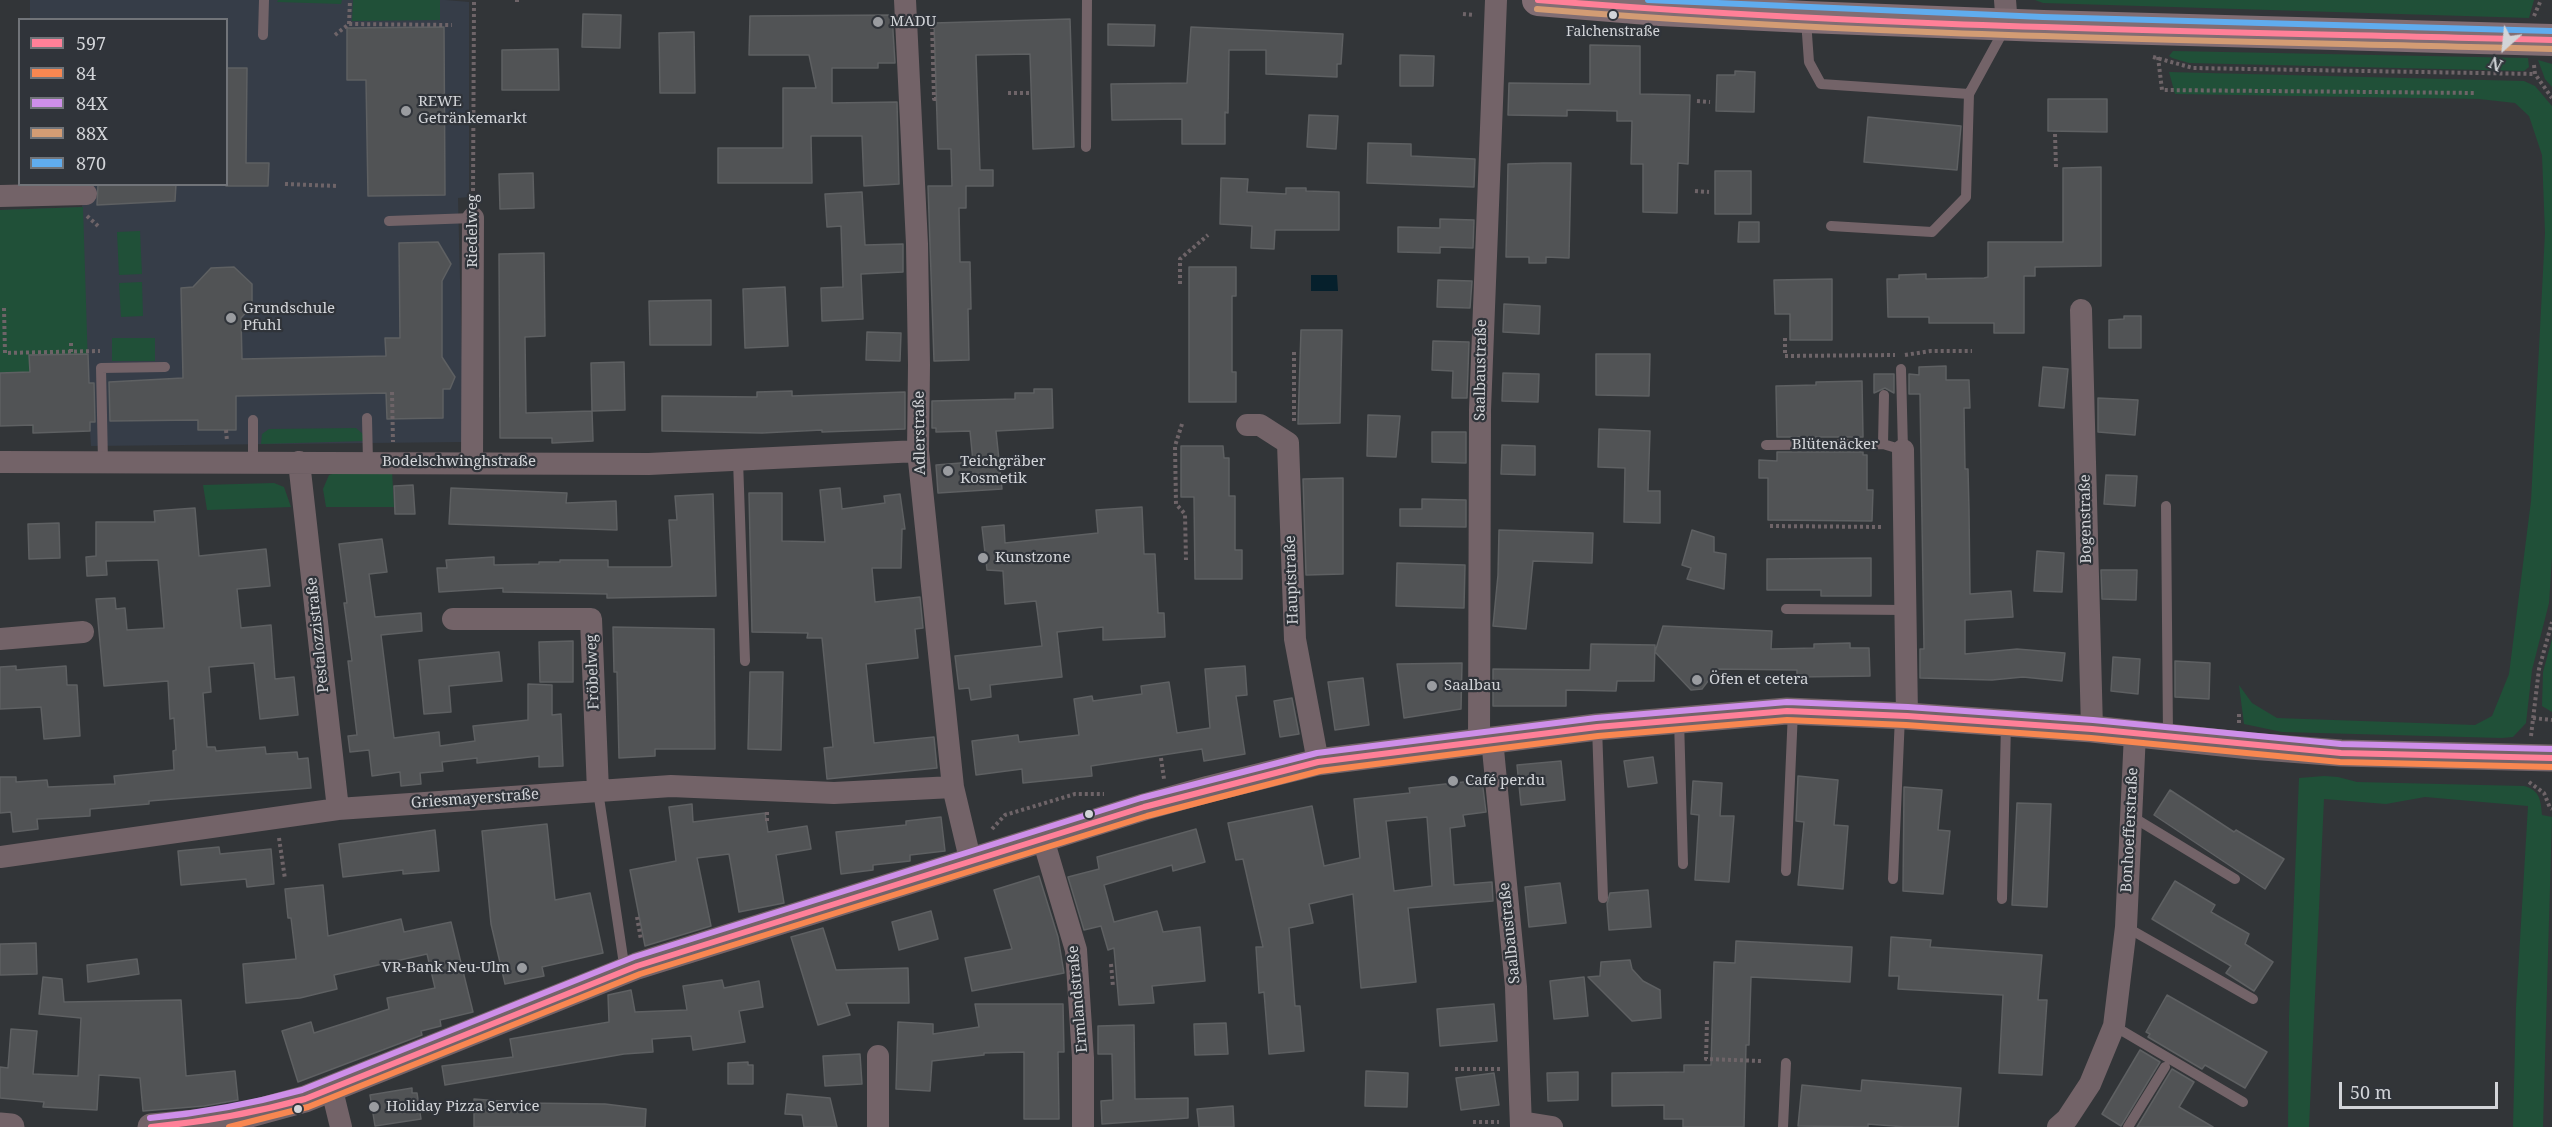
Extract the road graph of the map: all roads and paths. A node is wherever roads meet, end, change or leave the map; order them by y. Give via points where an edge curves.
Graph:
1 (264, 0) edge
2 (350, 0) edge
3 (474, 0) edge
4 (904, 0) edge
5 (1087, 0) edge
6 (1496, 0) edge
7 (1538, 0) edge
8 (2541, 0) edge
9 (2006, 12) edge
10 (1463, 14) dead end
11 (1473, 15) dead end
12 (1806, 17) junction
13 (349, 24) junction
14 (452, 25) dead end
15 (263, 35) dead end
16 (335, 35) dead end
17 (2539, 39) edge
18 (2154, 48) junction
19 (2535, 74) junction
20 (1008, 93) dead end
21 (1031, 93) dead end
22 (2475, 93) dead end
23 (1969, 94) junction
24 (2552, 98) edge
25 (1696, 101) dead end
26 (1710, 102) dead end
27 (2055, 134) dead end
28 (1086, 147) dead end
29 (2056, 167) dead end
30 (285, 184) dead end
31 (337, 186) dead end
32 (1695, 192) dead end
33 (1709, 192) dead end
34 (86, 195) dead end
35 (0, 196) edge
36 (473, 218) junction
37 (389, 221) dead end
38 (1831, 226) dead end
39 (1208, 235) dead end
40 (1180, 284) dead end
41 (4, 308) dead end
42 (2081, 310) dead end
43 (1785, 338) dead end
44 (71, 343) dead end
45 (71, 351) junction
46 (88, 351) dead end
47 (1972, 351) dead end
48 (1294, 352) dead end
49 (165, 367) dead end
50 (1901, 369) dead end
51 (392, 392) dead end
52 (1884, 395) dead end
53 (367, 418) dead end
54 (253, 420) dead end
55 (1182, 424) dead end
56 (1247, 425) dead end
57 (1288, 443) junction
58 (1766, 445) dead end
59 (1893, 447) junction
60 (918, 451) junction
61 (738, 460) junction
62 (0, 462) edge
63 (103, 462) junction
64 (253, 462) junction
65 (299, 462) junction
66 (368, 462) junction
67 (393, 462) junction
68 (472, 462) junction
69 (2166, 506) dead end
70 (1770, 526) dead end
71 (1904, 527) junction
72 (1186, 560) dead end
73 (1786, 609) dead end
74 (1906, 610) junction
75 (453, 619) dead end
76 (2552, 622) edge
77 (83, 632) dead end
78 (0, 639) edge
79 (745, 661) dead end
80 (1793, 711) junction
81 (1904, 716) junction
82 (1679, 719) junction
83 (2552, 720) edge
84 (2006, 723) junction
85 (1597, 727) junction
86 (2092, 729) junction
87 (2135, 733) junction
88 (2168, 737) junction
89 (1486, 740) junction
90 (1161, 758) dead end
91 (2552, 758) edge
92 (1318, 762) junction
93 (2526, 781) dead end
94 (953, 787) junction
95 (1166, 788) dead end
96 (598, 791) junction
97 (1107, 794) dead end
98 (338, 809) junction
99 (2552, 809) edge
100 (2131, 816) junction
101 (276, 817) junction
102 (986, 836) dead end
103 (1043, 839) junction
104 (0, 857) edge
105 (971, 863) junction
106 (1683, 864) dead end
107 (1786, 871) dead end
108 (285, 879) dead end
109 (1893, 879) dead end
110 (2235, 879) dead end
111 (1603, 898) dead end
112 (2002, 899) dead end
113 (637, 917) dead end
114 (2126, 927) junction
115 (642, 946) dead end
116 (1111, 964) dead end
117 (625, 971) junction
118 (1113, 987) dead end
119 (2253, 999) dead end
120 (1707, 1021) dead end
121 (2114, 1026) junction
122 (878, 1056) dead end
123 (1761, 1061) dead end
124 (1786, 1063) dead end
125 (2165, 1067) dead end
126 (1455, 1069) dead end
127 (1519, 1069) junction
128 (332, 1090) junction
129 (2243, 1102) dead end
130 (1521, 1124) edge
131 (2068, 1124) edge
132 (0, 1126) edge
133 (11, 1127) edge
134 (151, 1127) edge
135 (341, 1127) edge
136 (878, 1127) edge
137 (1083, 1127) edge
138 (1552, 1127) edge
139 (1783, 1127) edge
140 (2128, 1127) edge

1 - 15 lane
2 - 13 path
3 - 36 path, Riedelweg
4 - 60 street, Adlerstraße via 920,365
5 - 28 lane
6 - 89 street, Saalbaustraße via 1481,387
7 - 12 main road
8 - 17 path
9 - 12 main road
9 - 18 main road
9 - 23 lane
10 - 11 path
12 - 23 lane via 1809,62 1821,84 1900,86
13 - 14 path
13 - 16 path
17 - 18 main road
17 - 19 path
18 - 19 path via 2193,68
18 - 22 path via 2162,90
19 - 24 path
20 - 21 path
23 - 38 lane via 1966,197 1932,232
25 - 26 path
27 - 29 path
30 - 31 path
32 - 33 path
34 - 35 street
36 - 37 lane
36 - 68 street, Riedelweg
39 - 40 path via 1180,259
41 - 45 path via 5,353
42 - 86 street, Bogenstraße
43 - 47 path via 1785,356
44 - 45 path
45 - 46 path
48 - 57 path via 1294,420
49 - 63 lane via 101,368
50 - 59 lane
51 - 67 path
52 - 59 lane
53 - 66 lane
54 - 64 lane
55 - 72 path via 1175,446 1176,504 1185,514
56 - 57 street via 1260,424
57 - 92 street, Hauptstraße via 1295,639
58 - 59 lane, Blütenäcker
59 - 71 street
60 - 61 street, Bodelschwinghstraße
60 - 94 street, Adlerstraße
61 - 68 street, Bodelschwinghstraße via 649,464
61 - 79 lane
62 - 63 street, Bodelschwinghstraße
63 - 64 street, Bodelschwinghstraße
64 - 65 street, Bodelschwinghstraße
65 - 66 street, Bodelschwinghstraße
65 - 98 street, Pestalozzistraße
66 - 67 street, Bodelschwinghstraße
67 - 68 street, Bodelschwinghstraße
69 - 88 lane
70 - 71 path
71 - 74 street
73 - 74 lane
74 - 81 street
75 - 96 street, Fröbelweg via 591,619
76 - 83 path via 2539,669 2533,718
77 - 78 street
80 - 81 street
80 - 82 street
80 - 107 lane
81 - 84 street
81 - 109 lane
82 - 85 street
82 - 106 lane
84 - 86 street
84 - 112 lane
85 - 89 street
85 - 111 lane
86 - 87 street
87 - 88 street
87 - 100 street, Bonhoefferstraße
88 - 91 street via 2341,753
89 - 92 street
89 - 127 street, Saalbaustraße via 1515,987
90 - 95 path
92 - 103 street via 1192,793
93 - 99 path via 2544,793
94 - 96 street, Griesmayerstraße via 834,793 671,786
94 - 105 street, Adlerstraße
96 - 98 street, Griesmayerstraße
96 - 117 lane
97 - 102 path via 1075,794 1005,815
98 - 101 street, Griesmayerstraße
100 - 110 lane
100 - 114 street, Bonhoefferstraße
101 - 104 street, Griesmayerstraße
101 - 108 path
103 - 105 street
103 - 137 street, Ermlandstraße via 1076,950
105 - 117 street
113 - 115 path
114 - 119 lane
114 - 121 street, Bonhoefferstraße
116 - 118 path
117 - 128 street
120 - 123 path via 1706,1059
121 - 129 lane
121 - 131 street, Bonhoefferstraße
122 - 136 street
124 - 139 lane
125 - 140 lane
126 - 127 path
127 - 130 street, Saalbaustraße
128 - 134 street via 250,1114
128 - 135 street
130 - 138 street
132 - 133 street

